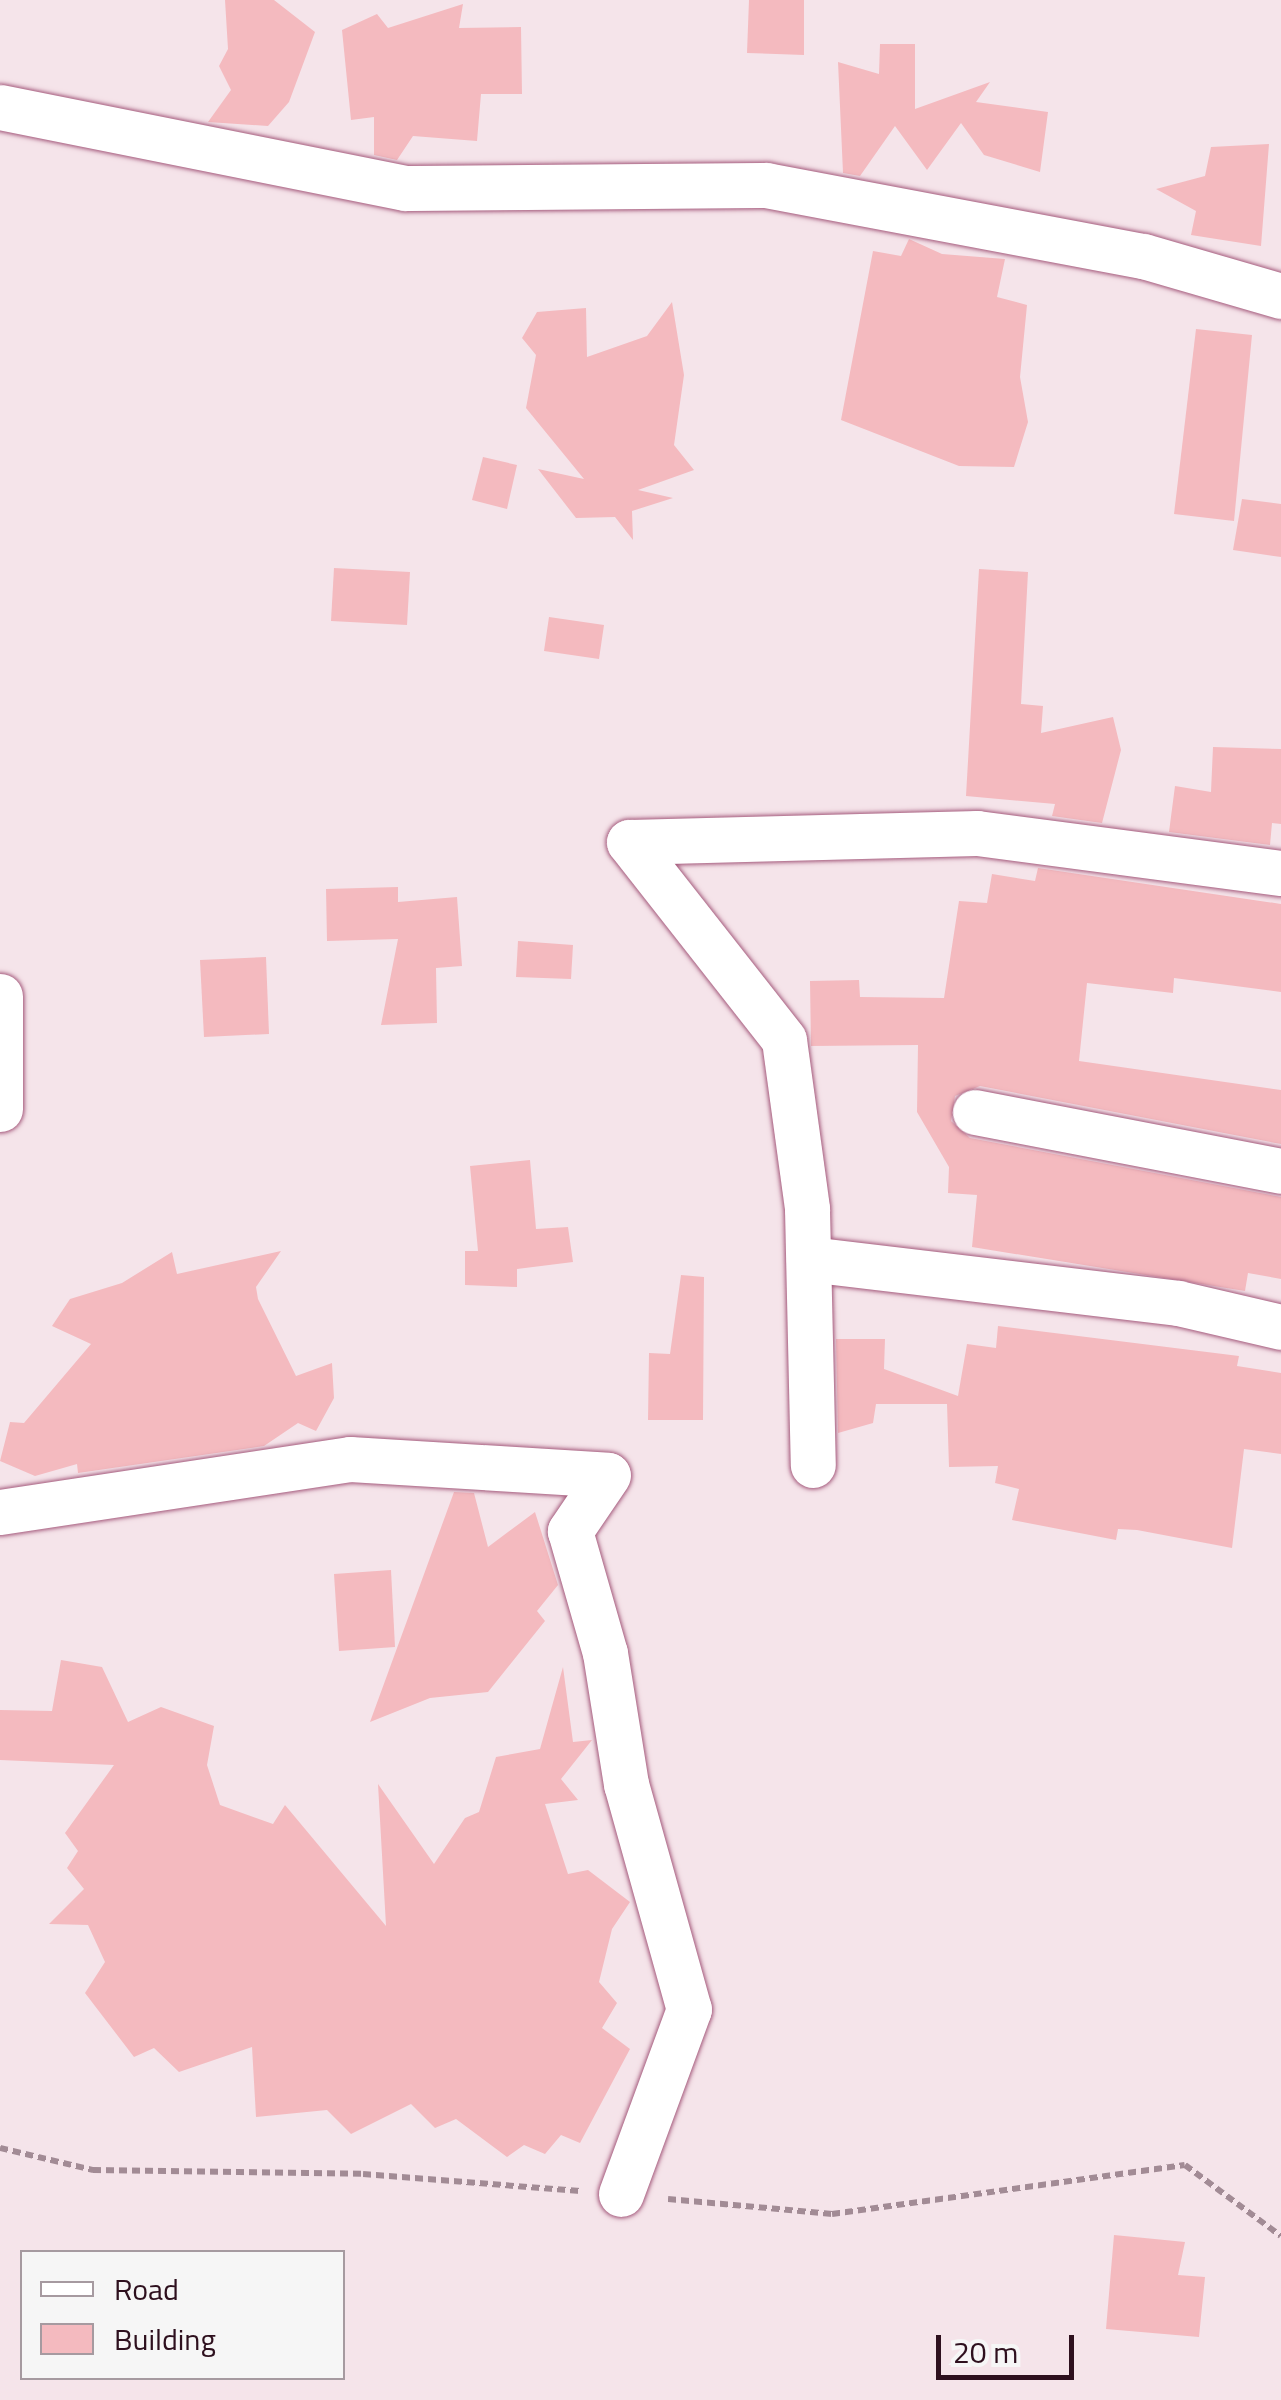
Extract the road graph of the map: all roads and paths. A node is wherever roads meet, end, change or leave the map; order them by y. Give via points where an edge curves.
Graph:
1 (0, 107) edge
2 (1281, 296) edge
3 (1281, 873) edge
4 (0, 996) edge
5 (0, 1108) edge
6 (976, 1112) dead end
7 (1281, 1171) edge
8 (809, 1260) junction
9 (1281, 1326) edge
10 (813, 1466) dead end
11 (0, 1512) edge
12 (622, 2194) dead end

1 - 2 street via 405,188 766,184 1142,256
3 - 8 street via 977,833 628,842 784,1040
4 - 5 street
6 - 7 street
8 - 9 street via 1178,1303
8 - 10 street
11 - 12 street via 350,1458 608,1474 570,1531 605,1653 626,1784 690,2009

